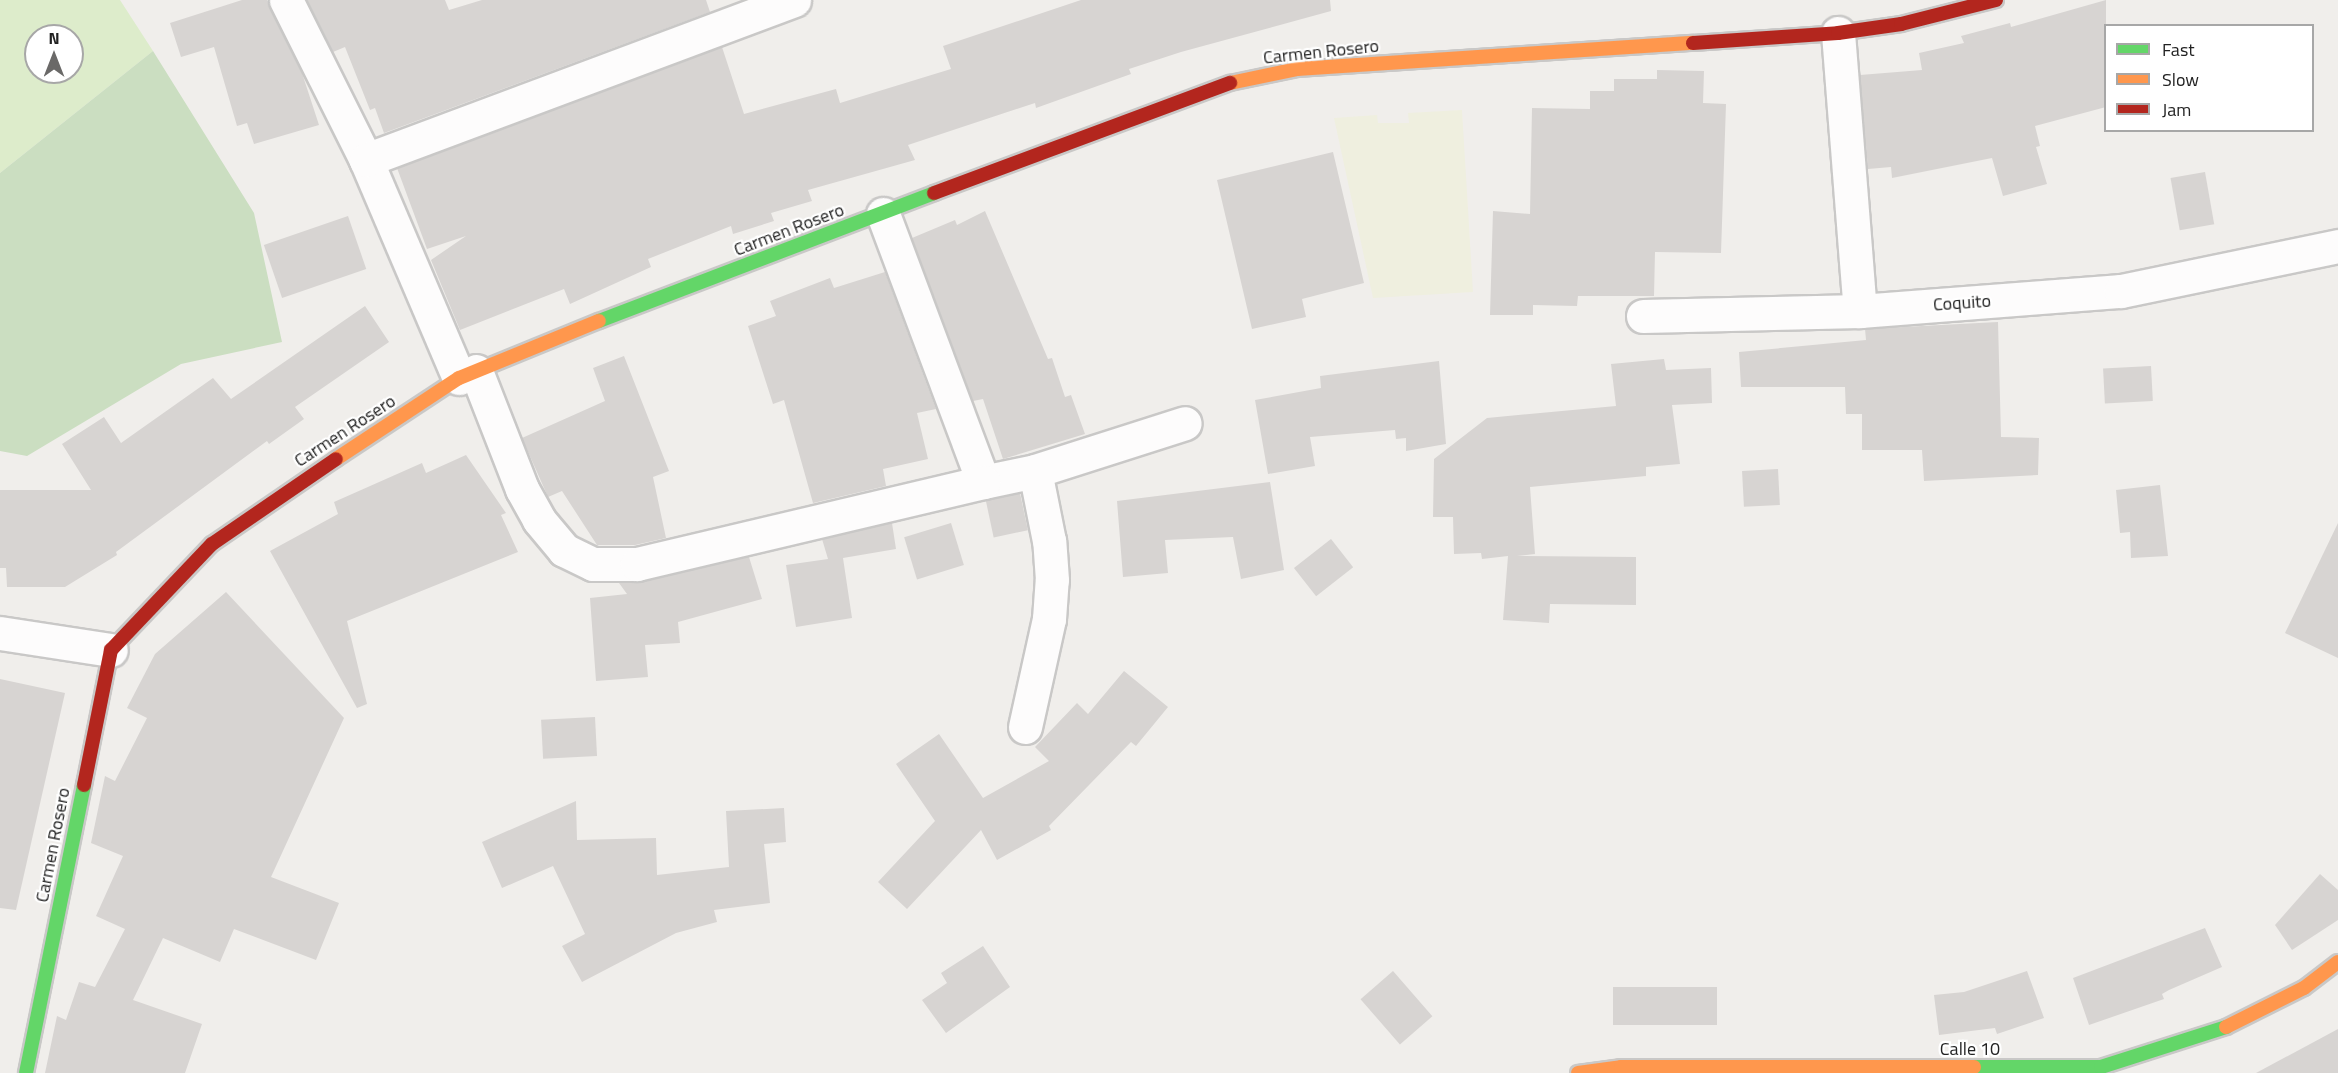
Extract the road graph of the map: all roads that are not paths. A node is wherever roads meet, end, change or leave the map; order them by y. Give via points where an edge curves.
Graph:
1 (286, 0) edge
2 (794, 0) edge
3 (1996, 0) edge
4 (1838, 33) junction
5 (366, 160) junction
6 (883, 214) junction
7 (2338, 246) edge
8 (1860, 311) junction
9 (1643, 316) dead end
10 (467, 374) junction
11 (1185, 423) dead end
12 (1035, 471) junction
13 (983, 482) junction
14 (0, 633) edge
15 (111, 650) junction
16 (1025, 727) dead end
17 (2338, 962) edge
18 (26, 1073) edge
19 (1578, 1073) edge

1 - 5 street
2 - 5 street
3 - 4 street, Carmen Rosero via 1901,24
4 - 6 street, Carmen Rosero via 1287,71 1224,84
4 - 8 street
5 - 10 street
6 - 10 street, Carmen Rosero
6 - 13 street
7 - 8 street, Coquito via 2121,291
8 - 9 street, Coquito
10 - 13 street via 539,520 564,550 592,564 638,564
10 - 15 street, Carmen Rosero via 247,517 213,544
11 - 12 street
12 - 13 street
12 - 16 street via 1052,579 1049,619
14 - 15 street
15 - 18 street, Carmen Rosero
17 - 19 street, Calle 10 via 2304,988 2216,1032 2101,1066 1621,1067

